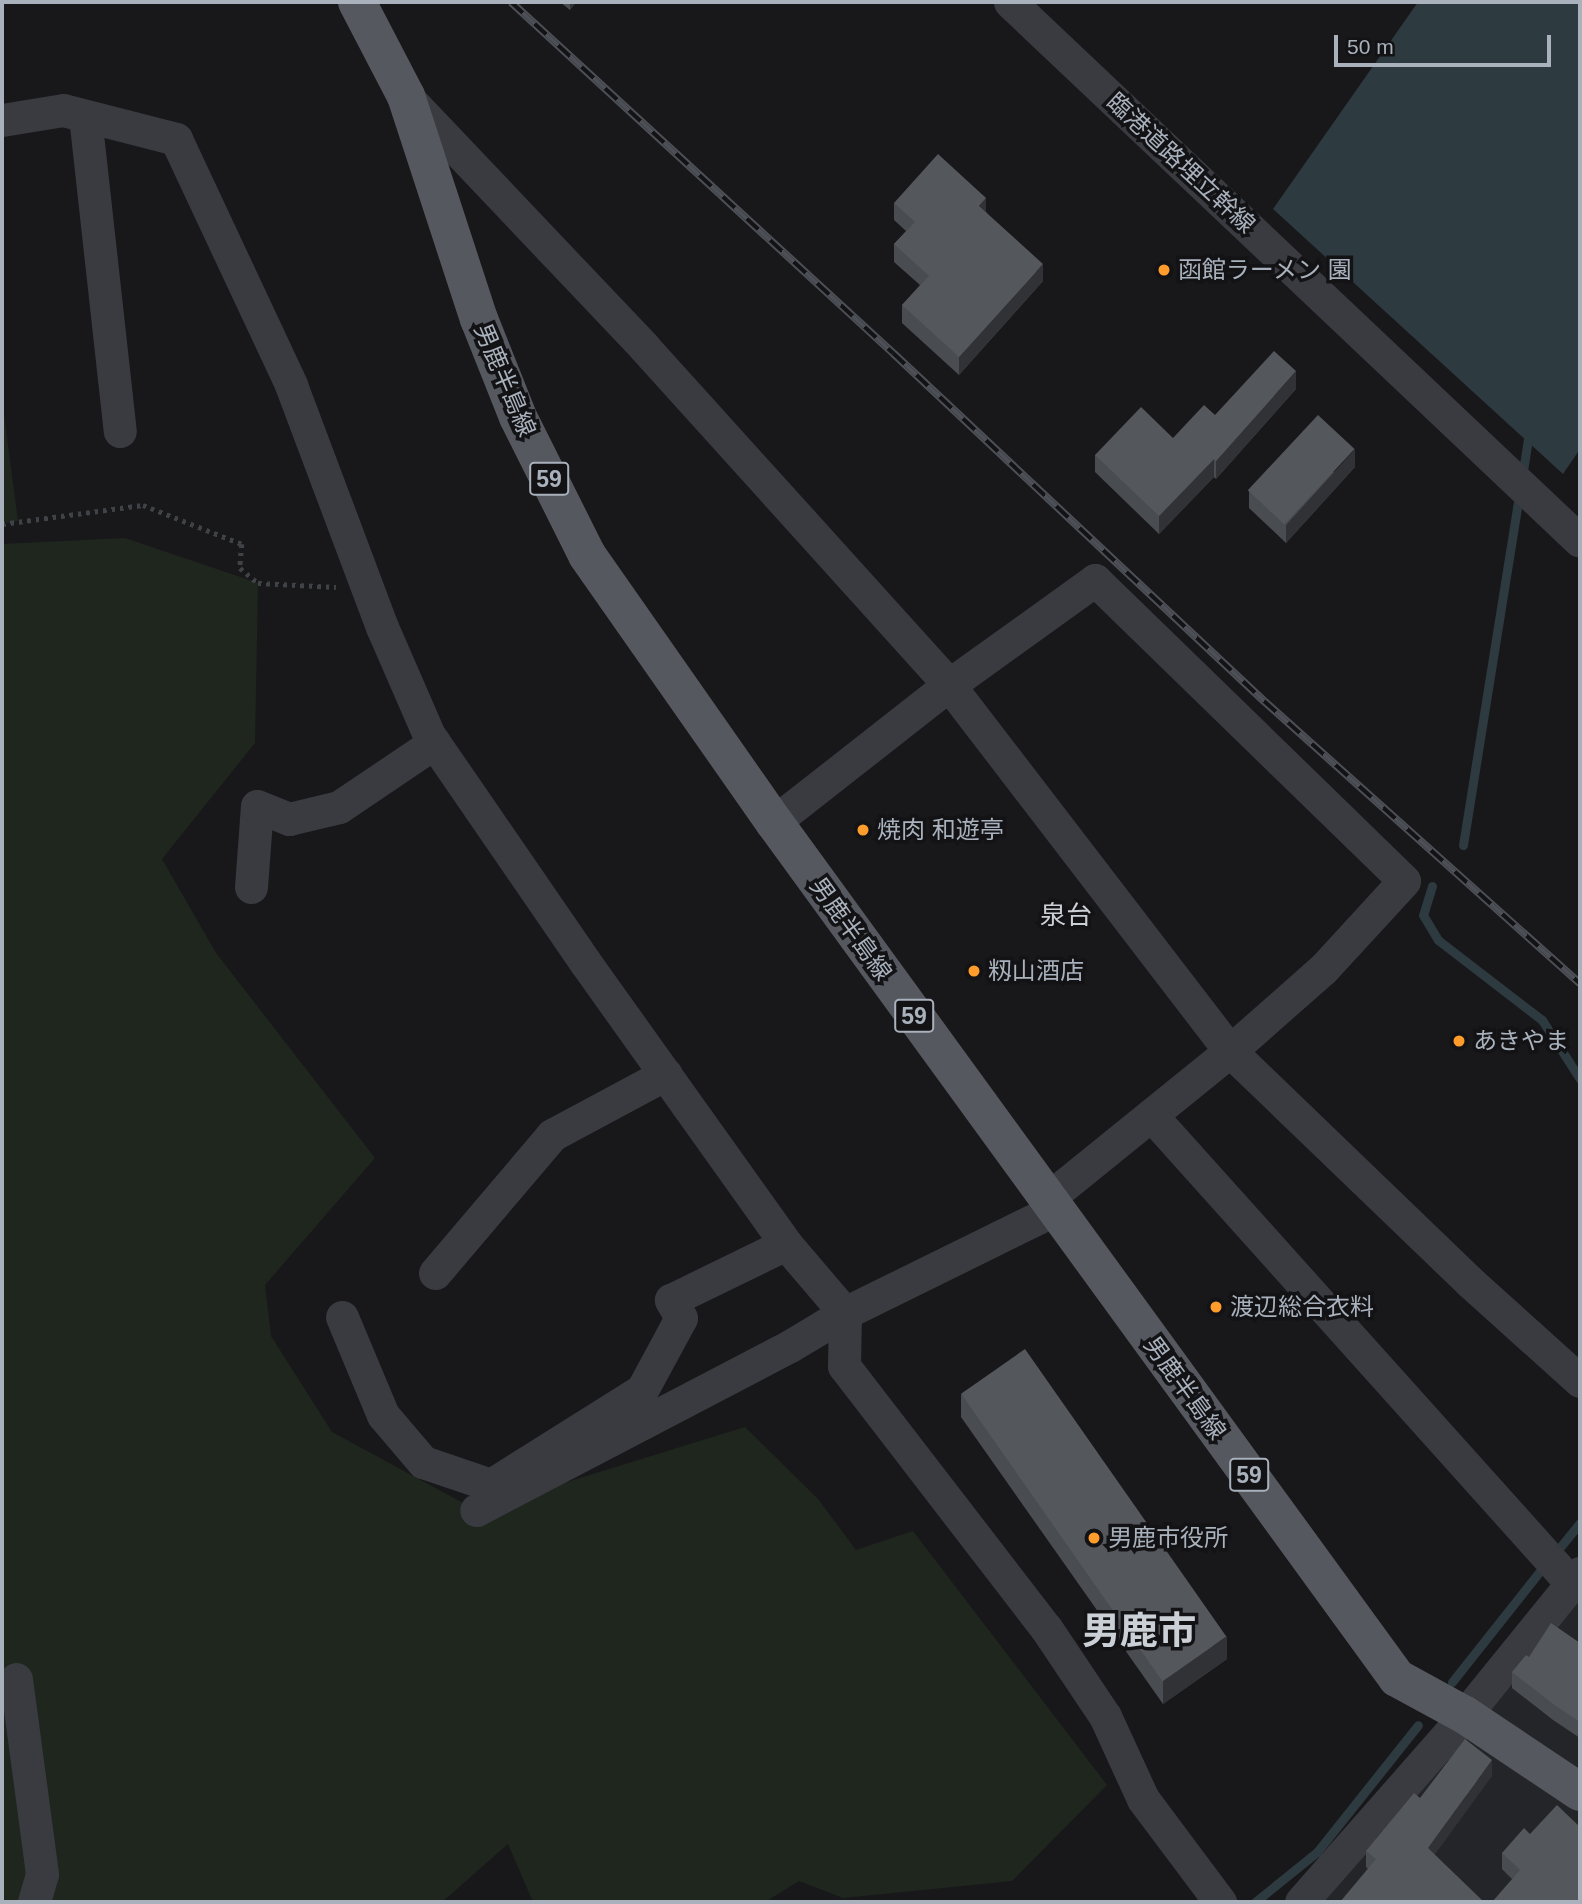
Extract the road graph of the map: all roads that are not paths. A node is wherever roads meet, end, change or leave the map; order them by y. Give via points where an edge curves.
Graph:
1 (357, 2) edge
2 (1010, 2) edge
3 (405, 96) junction
4 (85, 116) junction
5 (2, 120) edge
6 (120, 431) dead end
7 (1580, 541) edge
8 (949, 685) junction
9 (434, 743) junction
10 (774, 822) junction
11 (251, 887) dead end
12 (1230, 1051) junction
13 (666, 1074) junction
14 (1151, 1115) junction
15 (1051, 1204) junction
16 (786, 1244) junction
17 (435, 1273) dead end
18 (845, 1313) junction
19 (342, 1317) dead end
20 (1580, 1381) edge
21 (476, 1510) dead end
22 (1576, 1579) edge
23 (16, 1679) dead end
24 (1465, 1715) junction
25 (1580, 1792) edge
26 (38, 1899) edge
27 (1220, 1902) edge
28 (1301, 1902) edge

1 - 3 main road, 男鹿半島線 / 59
2 - 7 street, 臨港道路埋立幹線
3 - 8 street via 644,346
3 - 10 main road, 男鹿半島線 / 59 via 489,344 519,418 587,555
4 - 5 street via 62,110
4 - 6 street
4 - 9 street via 176,139 291,385 368,589
8 - 10 street
8 - 12 street
8 - 12 street via 1096,580 1404,881 1323,969
9 - 11 street via 339,807 289,819 257,806
9 - 13 street
10 - 15 main road, 男鹿半島線 / 59
12 - 14 street
12 - 20 street
13 - 16 street
13 - 17 street via 552,1135
14 - 15 street
14 - 22 street
15 - 18 street
15 - 24 main road, 男鹿半島線 / 59 via 1397,1678
16 - 18 street
16 - 19 street via 671,1300 681,1318 642,1390 491,1485 423,1462 383,1415
18 - 21 street
18 - 27 street via 844,1366 1046,1628 1105,1716 1143,1799
22 - 24 street
23 - 26 street via 42,1874
24 - 25 main road, 男鹿半島線 / 59
24 - 28 street

